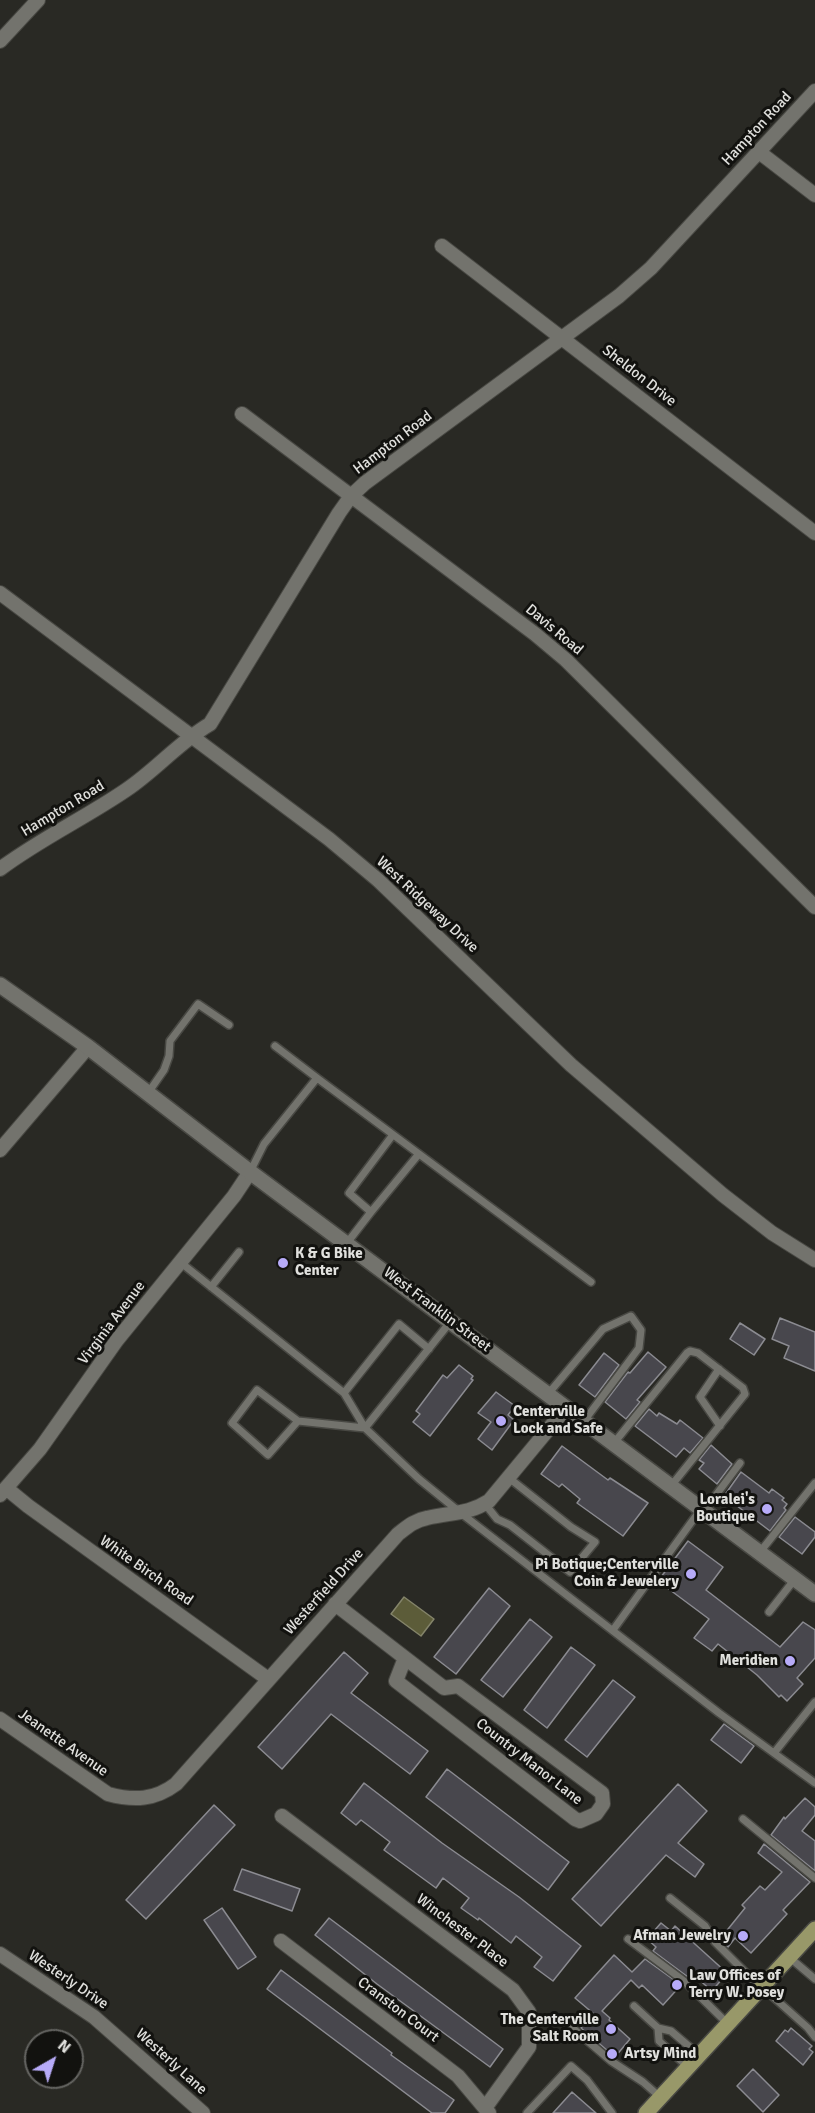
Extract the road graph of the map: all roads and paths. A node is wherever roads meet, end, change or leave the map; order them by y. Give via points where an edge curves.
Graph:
1 (38, 0) edge
2 (0, 41) edge
3 (815, 91) edge
4 (759, 152) junction
5 (815, 195) edge
6 (442, 246) dead end
7 (562, 339) junction
8 (242, 414) dead end
9 (351, 496) junction
10 (815, 532) edge
11 (0, 593) edge
12 (191, 735) junction
13 (0, 868) edge
14 (815, 907) edge
15 (0, 985) edge
16 (229, 1025) dead end
17 (275, 1046) dead end
18 (88, 1047) junction
19 (317, 1078) junction
20 (148, 1093) junction
21 (392, 1136) junction
22 (0, 1150) edge
23 (417, 1155) junction
24 (250, 1172) junction
25 (371, 1212) junction
26 (347, 1243) junction
27 (239, 1252) dead end
28 (815, 1260) edge
29 (180, 1262) junction
30 (591, 1282) dead end
31 (211, 1287) junction
32 (452, 1321) junction
33 (429, 1349) junction
34 (719, 1369) junction
35 (344, 1393) junction
36 (548, 1394) junction
37 (566, 1408) junction
38 (298, 1421) junction
39 (584, 1421) junction
40 (720, 1426) junction
41 (365, 1428) junction
42 (614, 1443) junction
43 (740, 1463) dead end
44 (510, 1478) junction
45 (815, 1483) edge
46 (671, 1486) junction
47 (3, 1491) edge
48 (485, 1504) junction
49 (703, 1510) junction
50 (462, 1514) junction
51 (760, 1552) junction
52 (795, 1579) junction
53 (815, 1594) edge
54 (335, 1604) junction
55 (769, 1612) dead end
56 (612, 1630) junction
57 (405, 1658) junction
58 (268, 1679) junction
59 (815, 1702) edge
60 (0, 1719) edge
61 (774, 1753) junction
62 (815, 1783) edge
63 (108, 1794) joint
64 (282, 1816) dead end
65 (743, 1819) dead end
66 (815, 1878) edge
67 (670, 1898) dead end
68 (815, 1929) edge
69 (628, 1939) dead end
70 (281, 1941) dead end
71 (0, 1954) edge
72 (789, 1957) junction
73 (815, 1979) edge
74 (762, 1988) junction
75 (634, 2006) dead end
76 (562, 2019) dead end
77 (728, 2024) junction
78 (658, 2028) junction
79 (117, 2035) joint
80 (815, 2037) edge
81 (699, 2055) junction
82 (688, 2067) junction
83 (660, 2097) junction
84 (487, 2110) edge
85 (203, 2113) edge
86 (527, 2113) edge
87 (612, 2113) edge
88 (646, 2113) edge

1 - 2 street
3 - 4 street, Hampton Road
4 - 5 street
4 - 7 street, Hampton Road via 651,268
6 - 7 street, Sheldon Drive
7 - 9 street, Hampton Road
7 - 10 street, Sheldon Drive
8 - 9 street, Davis Road
9 - 12 street, Hampton Road via 210,724
9 - 14 street, Davis Road via 566,660
11 - 12 street, West Ridgeway Drive
12 - 13 street, Hampton Road via 127,789
12 - 28 street, West Ridgeway Drive via 330,839 571,1065 723,1195
15 - 18 main road, West Franklin Street
16 - 20 lane via 198,1004 170,1041 164,1070
17 - 19 lane
18 - 20 main road, West Franklin Street
18 - 22 street
19 - 21 lane
19 - 24 lane via 264,1144
20 - 24 main road, West Franklin Street
21 - 23 lane
21 - 25 lane via 349,1193
23 - 25 lane
23 - 30 lane
24 - 26 main road, West Franklin Street
24 - 29 street, Virginia Avenue
25 - 26 lane
26 - 32 main road, West Franklin Street
27 - 31 lane
29 - 31 lane
29 - 47 street, Virginia Avenue via 117,1340 40,1449
31 - 35 lane
32 - 33 lane
32 - 36 main road, West Franklin Street
33 - 35 lane via 399,1324
33 - 41 lane
34 - 40 lane via 700,1397
34 - 40 lane via 745,1391
34 - 42 lane via 698,1353 687,1353
35 - 41 lane
36 - 37 main road, West Franklin Street
36 - 39 lane via 603,1329 631,1316 641,1330 639,1348
37 - 39 main road, West Franklin Street
37 - 44 street, Westerfield Drive
38 - 38 lane via 257,1390 232,1423 268,1455
38 - 41 lane
39 - 42 main road, West Franklin Street
40 - 46 lane
41 - 50 lane
42 - 46 main road, West Franklin Street
43 - 49 lane
44 - 48 street, Westerfield Drive
44 - 48 lane via 595,1542 570,1572 510,1525 497,1520
45 - 51 lane
46 - 49 main road, West Franklin Street
47 - 58 street, White Birch Road
48 - 50 street, Westerfield Drive
49 - 51 main road, West Franklin Street
49 - 56 lane
50 - 54 street, Westerfield Drive via 412,1523
50 - 56 lane
51 - 52 main road, West Franklin Street
52 - 53 main road, West Franklin Street
52 - 55 lane
54 - 57 street, Country Manor Lane
54 - 58 street, Westerfield Drive
56 - 61 lane
57 - 57 street, Country Manor Lane via 444,1688 458,1686 602,1793 603,1804 596,1814 580,1821 575,1819 396,1681
58 - 63 street, Westerfield Drive via 171,1788 139,1799
59 - 61 lane
60 - 63 street, Jeanette Avenue
61 - 62 lane
64 - 84 street, Winchester Place via 513,1990 529,2012 529,2047
65 - 66 lane
67 - 74 lane via 705,1926 715,1942
68 - 72 main road
69 - 77 lane via 684,1981
70 - 84 street, Cranston Court via 458,2076
71 - 79 street, Westerly Drive
72 - 73 lane
72 - 74 main road
74 - 77 main road
74 - 80 lane
75 - 78 lane
76 - 83 lane
77 - 81 main road
78 - 81 lane via 671,2031
78 - 82 lane via 659,2041
79 - 85 street, Westerly Lane
81 - 82 main road
82 - 83 main road
83 - 88 main road
86 - 87 lane via 571,2066

